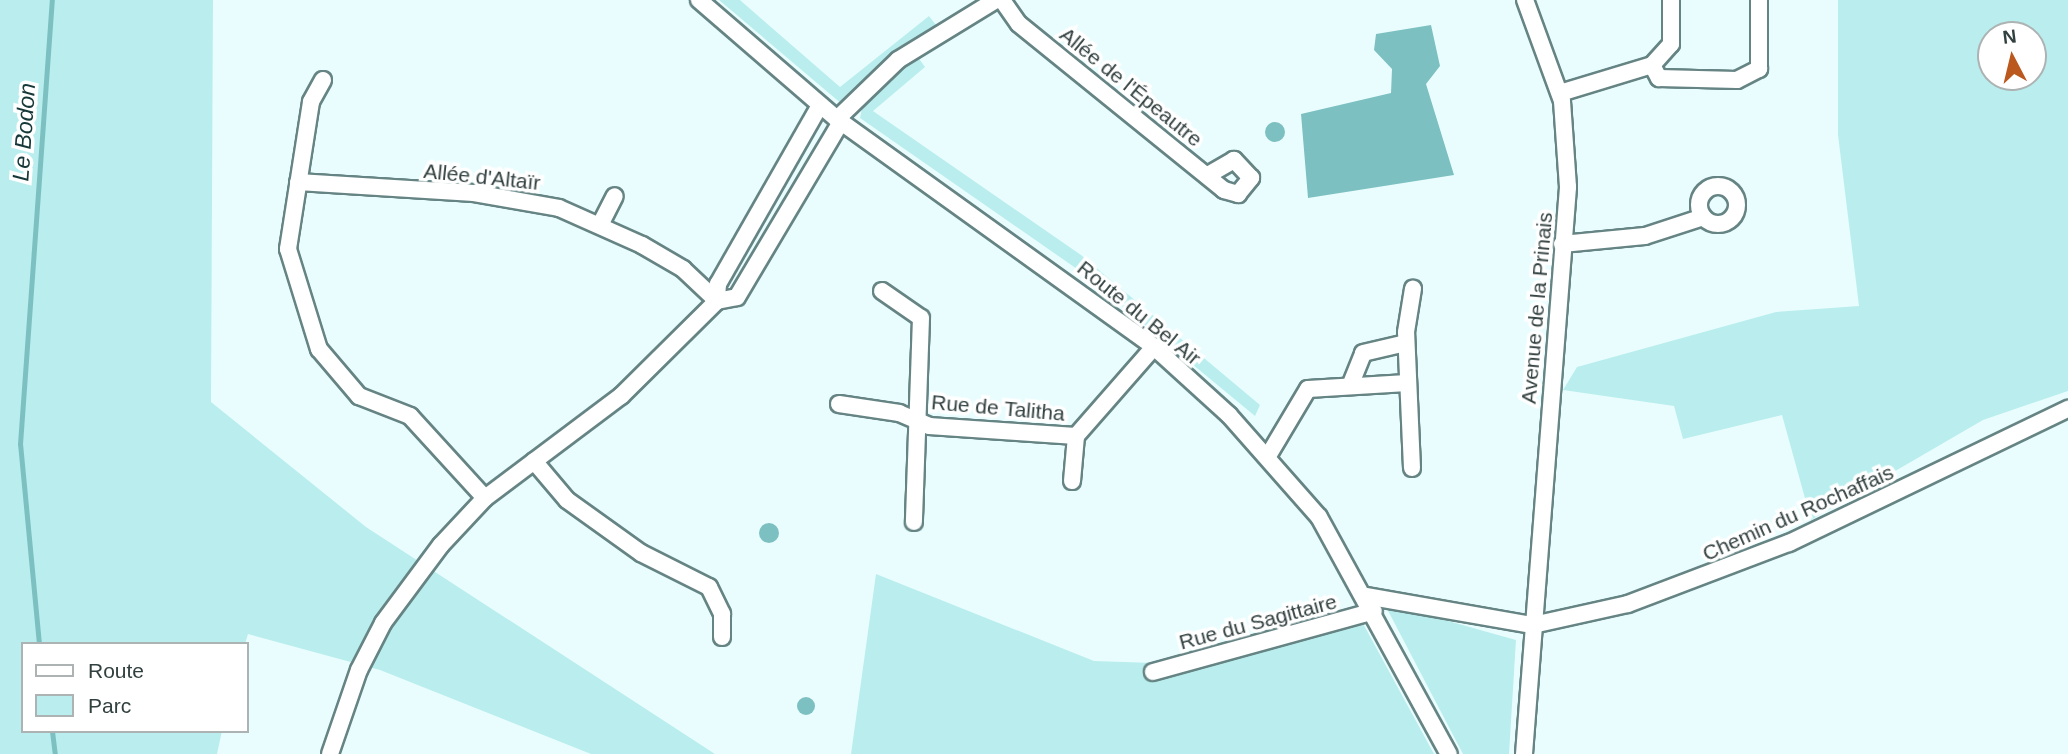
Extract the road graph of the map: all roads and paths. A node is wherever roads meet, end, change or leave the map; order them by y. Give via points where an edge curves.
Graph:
1 (699, 0) edge
2 (996, 0) edge
3 (1002, 0) edge
4 (1525, 0) edge
5 (1671, 0) edge
6 (1759, 0) edge
7 (976, 4) edge
8 (1652, 65) junction
9 (323, 80) dead end
10 (1560, 93) junction
11 (820, 105) junction
12 (839, 121) junction
13 (1208, 175) dead end
14 (298, 182) junction
15 (615, 196) dead end
16 (1703, 217) dead end
17 (601, 223) junction
18 (1562, 244) junction
19 (1413, 289) dead end
20 (882, 291) dead end
21 (718, 301) junction
22 (1406, 343) junction
23 (1154, 347) junction
24 (1406, 383) junction
25 (1350, 386) junction
26 (839, 404) dead end
27 (2068, 409) edge
28 (917, 421) junction
29 (1076, 436) junction
30 (1268, 456) junction
31 (534, 461) junction
32 (1412, 468) dead end
33 (1072, 481) dead end
34 (485, 498) junction
35 (914, 522) dead end
36 (1366, 596) junction
37 (1374, 611) junction
38 (1533, 625) junction
39 (722, 637) dead end
40 (1153, 672) dead end
41 (330, 754) edge
42 (1449, 754) edge
43 (1524, 754) edge

1 - 11 street, Route du Bel Air
2 - 7 street
3 - 13 street, Allée de l'Épeautre via 1019,24
4 - 10 street, Avenue de la Prinais
5 - 8 street via 1671,44
6 - 8 street via 1759,69 1738,80 1659,78
7 - 12 street via 898,60
8 - 10 street
9 - 14 street via 311,102
10 - 18 street, Avenue de la Prinais via 1568,187
11 - 12 street, Route du Bel Air
11 - 21 street via 718,284
12 - 21 street via 748,282 737,297
12 - 23 street, Route du Bel Air
14 - 17 street, Allée d'Altaïr via 514,198
14 - 34 street via 288,249 319,349 359,396 410,416
15 - 17 street
16 - 18 street via 1645,236
17 - 21 street, Allée d'Altaïr via 683,269
18 - 38 street, Avenue de la Prinais
19 - 22 street
20 - 28 street, Rue de Talitha via 921,318
21 - 31 street via 621,396
22 - 24 street
22 - 25 street via 1363,353
23 - 29 street, Rue de Talitha
23 - 30 street, Route du Bel Air
24 - 25 street
24 - 32 street
25 - 30 street via 1308,388
26 - 28 street, Rue de Talitha
27 - 38 street, Chemin du Rochaffais via 1789,543 1628,604
28 - 29 street, Rue de Talitha
28 - 35 street, Rue de Talitha
29 - 33 street, Rue de Talitha
30 - 36 street, Route du Bel Air via 1319,517
31 - 34 street
31 - 39 street via 567,500 641,554 709,587 722,614
34 - 41 street via 383,623 359,670
36 - 37 street, Route du Bel Air
36 - 38 street
37 - 40 street, Rue du Sagittaire
37 - 42 street, Route du Bel Air
38 - 43 street, Avenue de la Prinais

